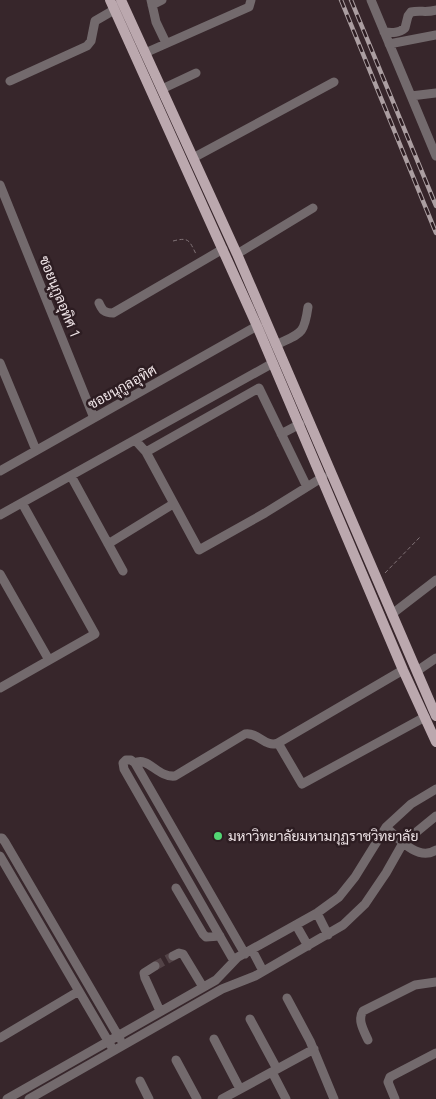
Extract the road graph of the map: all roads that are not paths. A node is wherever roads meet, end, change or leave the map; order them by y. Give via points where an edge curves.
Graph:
1 (110, 0) edge
2 (121, 0) edge
3 (162, 0) edge
4 (251, 0) edge
5 (371, 0) edge
6 (152, 2) edge
7 (114, 10) junction
8 (436, 10) edge
9 (384, 32) junction
10 (436, 35) edge
11 (166, 43) junction
12 (389, 44) junction
13 (144, 58) junction
14 (196, 72) dead end
15 (10, 81) dead end
16 (334, 82) dead end
17 (162, 89) junction
18 (436, 92) edge
19 (411, 96) junction
20 (436, 156) edge
21 (193, 158) junction
22 (0, 185) edge
23 (313, 208) dead end
24 (223, 248) junction
25 (236, 254) junction
26 (99, 303) dead end
27 (308, 307) dead end
28 (257, 326) junction
29 (276, 344) junction
30 (277, 361) junction
31 (0, 363) edge
32 (222, 391) junction
33 (229, 405) junction
34 (94, 418) junction
35 (300, 424) junction
36 (281, 434) junction
37 (135, 440) junction
38 (36, 450) junction
39 (146, 452) junction
40 (0, 470) edge
41 (71, 476) junction
42 (323, 477) junction
43 (307, 487) junction
44 (22, 503) junction
45 (174, 504) junction
46 (0, 515) edge
47 (108, 544) junction
48 (123, 571) dead end
49 (0, 574) edge
50 (436, 580) edge
51 (392, 614) junction
52 (436, 658) edge
53 (48, 660) junction
54 (403, 670) junction
55 (416, 671) junction
56 (0, 687) edge
57 (436, 716) edge
58 (425, 717) junction
59 (278, 742) junction
60 (436, 742) edge
61 (135, 763) junction
62 (436, 789) edge
63 (436, 816) edge
64 (386, 827) junction
65 (0, 838) edge
66 (403, 842) junction
67 (436, 850) edge
68 (0, 856) edge
69 (176, 888) dead end
70 (317, 913) junction
71 (296, 925) junction
72 (328, 935) junction
73 (220, 936) junction
74 (308, 946) junction
75 (249, 952) junction
76 (174, 956) dead end
77 (234, 961) junction
78 (155, 966) tunnel mouth
79 (263, 971) junction
80 (436, 982) edge
81 (203, 988) junction
82 (79, 991) junction
83 (287, 998) dead end
84 (160, 1011) junction
85 (250, 1019) dead end
86 (118, 1036) junction
87 (0, 1038) edge
88 (214, 1039) dead end
89 (368, 1040) dead end
90 (108, 1041) junction
91 (123, 1046) junction
92 (314, 1049) junction
93 (114, 1051) junction
94 (436, 1053) edge
95 (176, 1060) dead end
96 (274, 1070) junction
97 (140, 1081) dead end
98 (238, 1093) edge
99 (0, 1095) edge
100 (2, 1099) edge
101 (7, 1099) edge
102 (29, 1099) edge
103 (149, 1099) edge
104 (197, 1099) edge
105 (222, 1099) edge
106 (286, 1099) edge
107 (334, 1099) edge
108 (395, 1099) edge

1 - 7 main road
2 - 13 main road
3 - 6 street
4 - 11 street via 249,7
5 - 9 street
6 - 11 street via 156,22
7 - 13 main road
7 - 15 street via 95,21 87,46
8 - 9 street via 411,12 406,28 394,33
9 - 12 street
10 - 12 street
11 - 13 street
12 - 19 street
13 - 17 main road
13 - 24 main road
14 - 17 street
16 - 21 street
17 - 21 main road
18 - 19 street
19 - 20 street
21 - 25 main road
22 - 34 street, ซอยนุกูลอุทิศ 1
23 - 25 street
24 - 26 street via 113,313 102,310
24 - 28 main road
25 - 29 main road
27 - 29 street via 303,330
28 - 30 main road
28 - 34 street, ซอยนุกูลอุทิศ
29 - 30 main road
30 - 32 street
30 - 35 main road
30 - 51 main road
31 - 38 street
32 - 33 street
32 - 37 street
33 - 36 street via 259,388
33 - 39 street
34 - 38 street, ซอยนุกูลอุทิศ
35 - 36 street
35 - 42 main road
36 - 43 street
37 - 39 street
37 - 41 street
38 - 40 street, ซอยนุกูลอุทิศ
39 - 45 street
41 - 44 street
41 - 47 street
42 - 43 street
42 - 54 main road
43 - 45 street via 199,550
44 - 46 street
44 - 53 street via 95,634
45 - 47 street
47 - 48 street
49 - 53 street
50 - 51 street
51 - 55 main road
52 - 55 street
53 - 56 street
54 - 58 main road
54 - 59 street
55 - 57 main road
58 - 59 street via 302,784
58 - 60 main road
59 - 61 street via 267,744 254,734 245,734 176,776 163,775 141,761
61 - 73 street via 126,760 124,769
61 - 75 street
62 - 64 street via 411,804
63 - 66 street
64 - 66 street
64 - 70 street via 347,889
65 - 86 street
66 - 67 street via 422,853 430,854
66 - 72 street via 365,904
68 - 82 street
69 - 73 street via 203,934 206,937
70 - 71 street
70 - 72 street
71 - 74 street
71 - 75 street
72 - 74 street
73 - 77 street
74 - 79 street
75 - 77 street
75 - 79 street
76 - 81 street via 183,954
77 - 81 street via 216,980
78 - 84 street via 144,973
79 - 91 street via 222,989
80 - 89 street via 415,985 363,1011 360,1021
81 - 84 street
82 - 87 street
82 - 90 street
83 - 92 street
84 - 86 street
85 - 96 street
86 - 90 street
86 - 91 street
88 - 98 street
90 - 93 street
90 - 101 street
91 - 93 street
92 - 96 street
92 - 107 street
93 - 102 street
94 - 108 street via 390,1077 388,1082
95 - 104 street
96 - 98 street
96 - 106 street
97 - 103 street
98 - 105 street
99 - 100 street

